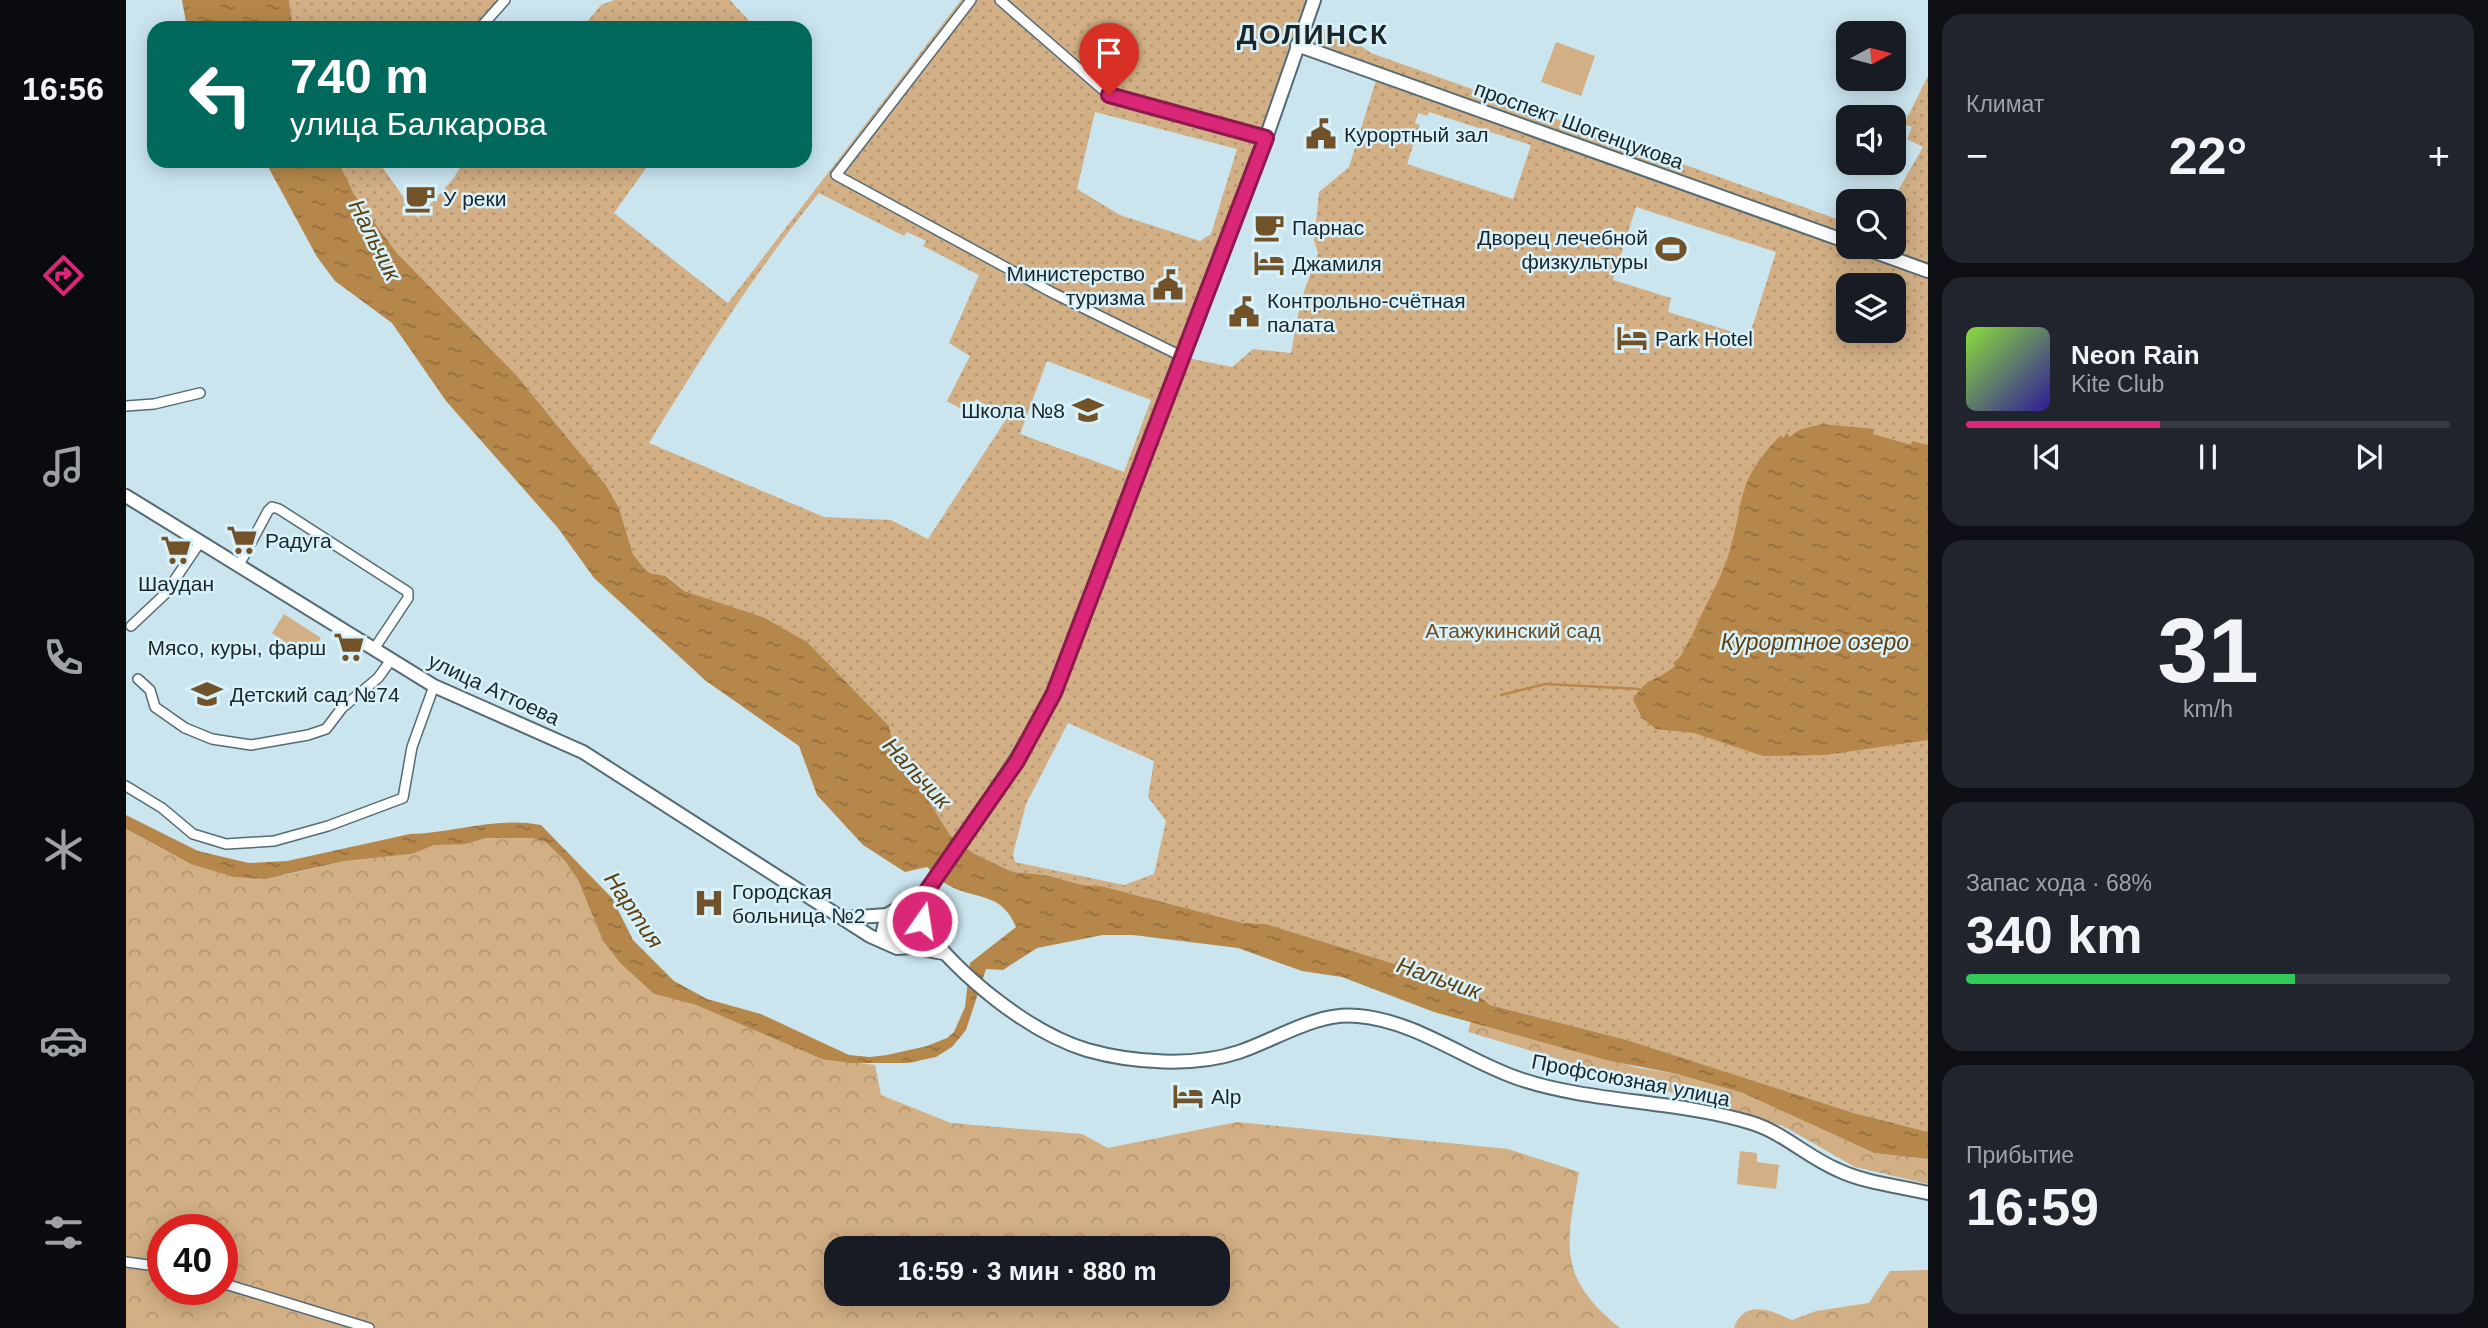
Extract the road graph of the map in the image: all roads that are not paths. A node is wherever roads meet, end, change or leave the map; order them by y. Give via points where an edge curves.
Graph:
1 (505, 0) edge
2 (971, 0) edge
3 (1000, 0) edge
4 (1314, 0) edge
5 (486, 21) edge
6 (1297, 45) junction
7 (1266, 138) junction
8 (1836, 238) edge
9 (1894, 259) edge
10 (1928, 271) edge
11 (1183, 357) junction
12 (200, 393) dead end
13 (126, 406) edge
14 (126, 496) edge
15 (201, 541) junction
16 (239, 565) junction
17 (131, 626) dead end
18 (374, 649) junction
19 (391, 660) junction
20 (138, 679) dead end
21 (434, 686) junction
22 (126, 786) edge
23 (926, 892) junction
24 (891, 912) junction
25 (845, 918) junction
26 (922, 924) junction
27 (891, 945) junction
28 (911, 947) junction
29 (943, 953) junction
30 (1928, 1193) edge
31 (126, 1262) edge
32 (147, 1265) edge
33 (238, 1288) edge
34 (369, 1328) edge

1 - 5 street
2 - 11 street via 836,174 1051,292
3 - 7 street via 1109,95
4 - 6 street
6 - 7 street
6 - 8 street, проспект Шогенцукова
7 - 11 street
9 - 10 street
11 - 23 street via 1054,693 1017,761
12 - 13 street
14 - 15 street, улица Аттоева
15 - 16 street, улица Аттоева
15 - 17 street via 165,594
16 - 18 street, улица Аттоева
16 - 18 street via 268,511 279,509 408,592
18 - 19 street, улица Аттоева
19 - 20 street via 326,729 251,745 186,728 155,707 150,690
19 - 21 street, улица Аттоева
21 - 22 street via 412,747 403,798 328,826 266,843 215,842 193,834
21 - 25 street, улица Аттоева via 583,752
23 - 24 street
23 - 26 street
24 - 25 street
24 - 26 street via 914,911
24 - 27 street via 883,931
25 - 27 street, улица Аттоева
26 - 28 street via 920,939
26 - 29 street, Профсоюзная улица
27 - 28 street
28 - 29 street
29 - 30 street, Профсоюзная улица via 1050,1035 1115,1056 1168,1060 1227,1056 1330,1017 1375,1019 1419,1033 1489,1068 1530,1082 1750,1122 1793,1141 1837,1170
31 - 32 street
33 - 34 street

